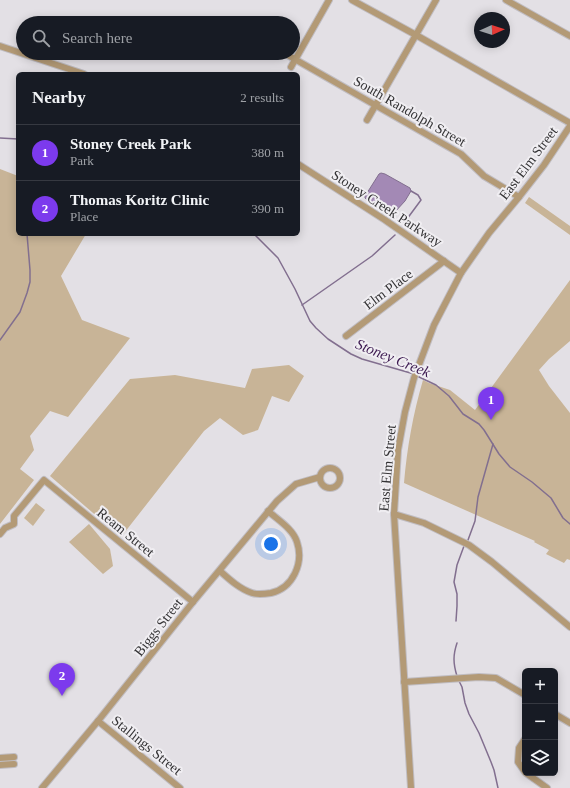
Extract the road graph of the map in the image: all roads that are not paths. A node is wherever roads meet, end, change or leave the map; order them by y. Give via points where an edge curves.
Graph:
1 (329, 0) edge
2 (352, 0) edge
3 (436, 0) edge
4 (506, 0) edge
5 (416, 35) junction
6 (570, 36) edge
7 (0, 46) edge
8 (16, 51) edge
9 (300, 53) edge
10 (42, 60) edge
11 (296, 60) joint
12 (291, 67) dead end
13 (78, 72) edge
14 (376, 105) junction
15 (367, 120) dead end
16 (570, 124) edge
17 (300, 165) edge
18 (519, 197) junction
19 (444, 261) junction
20 (461, 273) junction
21 (346, 336) dead end
22 (320, 477) dead end
23 (268, 511) junction
24 (394, 514) junction
25 (0, 534) edge
26 (220, 571) junction
27 (194, 602) junction
28 (570, 627) edge
29 (404, 682) junction
30 (522, 693) edge
31 (558, 716) edge
32 (98, 721) junction
33 (570, 723) edge
34 (522, 744) edge
35 (14, 757) dead end
36 (0, 758) edge
37 (14, 764) dead end
38 (0, 765) edge
39 (522, 768) edge
40 (530, 776) edge
41 (42, 788) edge
42 (180, 788) edge
43 (411, 788) edge
44 (547, 788) edge

1 - 9 street
2 - 5 street
3 - 5 street
4 - 6 street
5 - 14 street
5 - 16 street
7 - 8 street
10 - 13 street
11 - 12 street
11 - 14 street, South Randolph Street
14 - 15 street
14 - 18 street, South Randolph Street via 462,154 484,176
16 - 18 street, East Elm Street via 544,165
17 - 19 street, Stoney Creek Parkway
18 - 20 street, East Elm Street via 489,233
19 - 20 street, Stoney Creek Parkway
19 - 21 street, Elm Place
20 - 24 street, East Elm Street via 434,325 414,378 398,450
22 - 23 street, Biggs Street via 296,484
23 - 26 street, Biggs Street
23 - 26 street via 297,541 298,566 293,577 276,591 254,594 243,590
24 - 28 street via 424,522 469,545
24 - 29 street, East Elm Street
25 - 27 street, Ream Street via 14,524 14,516 44,480
26 - 27 street, Biggs Street
27 - 32 street, Biggs Street
29 - 30 street via 496,678
29 - 43 street, East Elm Street
31 - 33 street
32 - 41 street, Biggs Street
32 - 42 street, Stallings Street
34 - 39 street via 518,762
35 - 36 street
37 - 38 street
40 - 44 street

